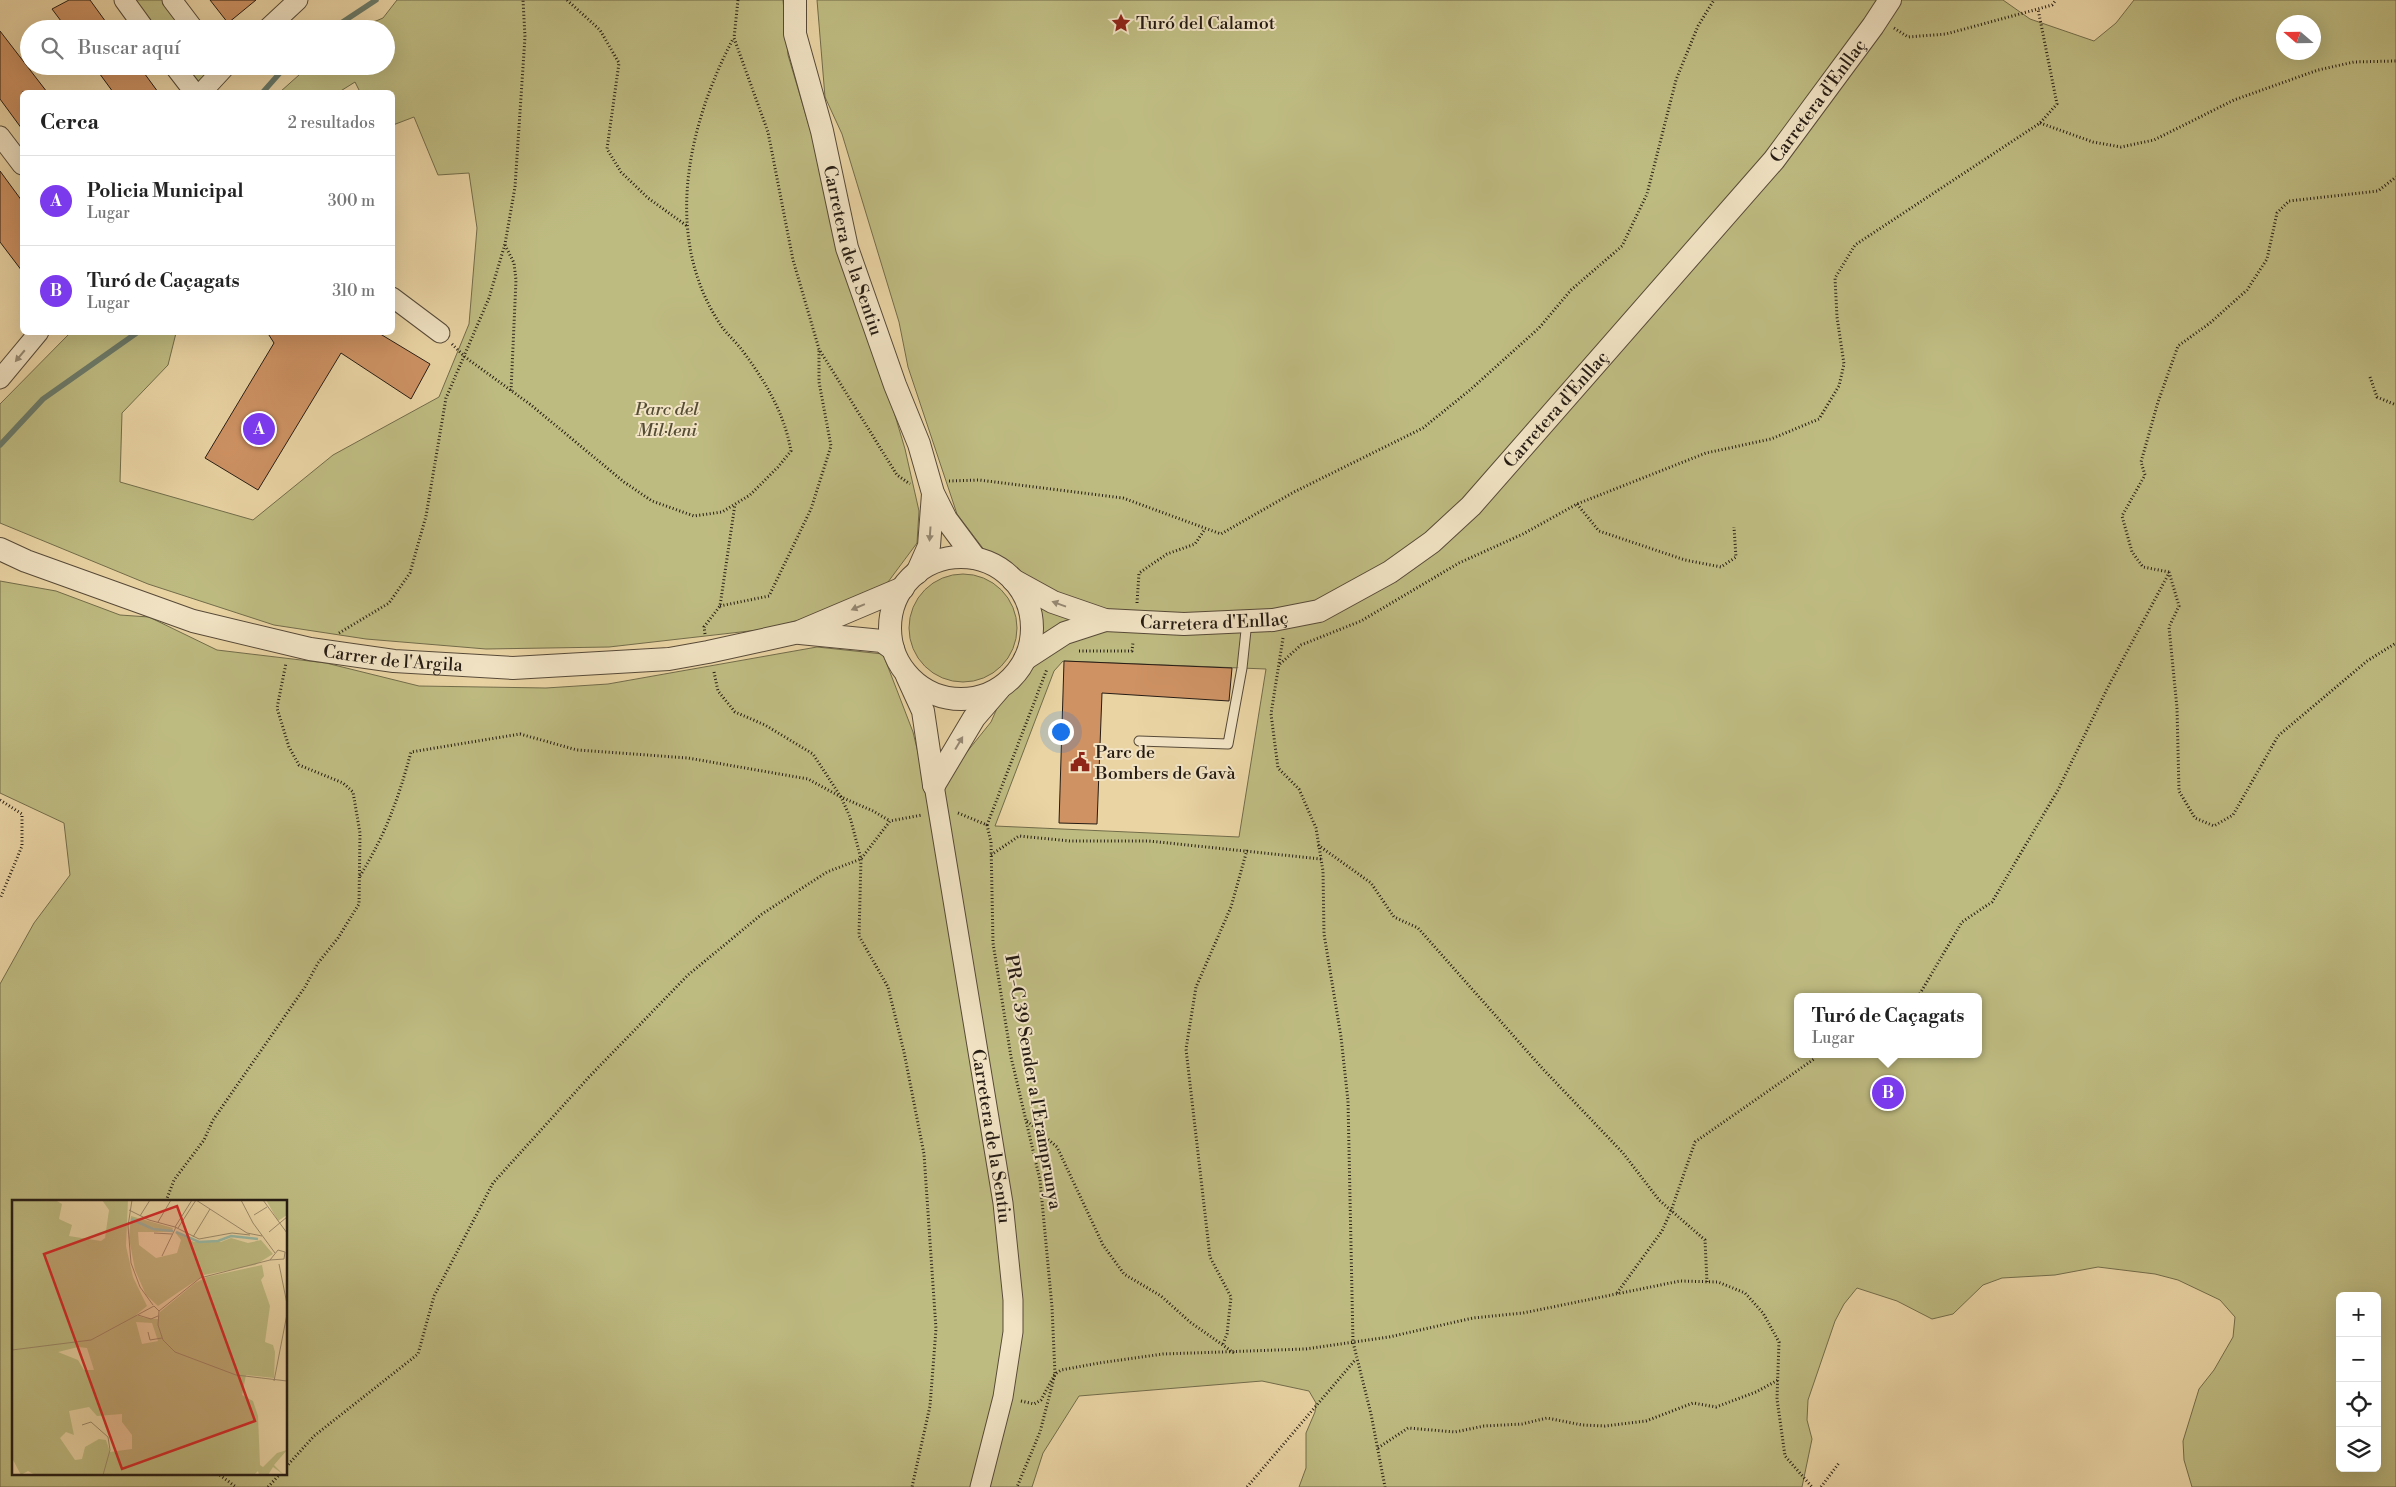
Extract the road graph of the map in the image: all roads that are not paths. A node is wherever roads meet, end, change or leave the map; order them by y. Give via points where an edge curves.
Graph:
1 (124, 0) edge
2 (172, 0) edge
3 (298, 0) edge
4 (795, 0) edge
5 (1885, 9) edge
6 (138, 20) edge
7 (187, 20) edge
8 (277, 20) edge
9 (185, 75) edge
10 (218, 75) edge
11 (203, 90) edge
12 (205, 90) edge
13 (0, 136) edge
14 (20, 162) edge
15 (395, 299) edge
16 (440, 333) road end
17 (37, 335) edge
18 (0, 379) edge
19 (932, 487) junction
20 (0, 550) edge
21 (975, 558) junction
22 (910, 580) junction
23 (1014, 580) junction
24 (1105, 620) junction
25 (1257, 621) junction
26 (800, 632) junction
27 (893, 649) junction
28 (1025, 659) junction
29 (904, 670) junction
30 (1002, 686) junction
31 (1139, 741) dead end
32 (934, 785) junction
33 (980, 1487) edge

1 - 6 street
2 - 7 street
3 - 8 street
4 - 19 street, Carretera de la Sentiu via 795,34 822,131 847,248 895,385 920,444
5 - 25 street, Carretera d'Enllaç via 1774,160 1471,506 1432,542 1390,572 1319,611
9 - 11 street
10 - 12 street
13 - 14 street
15 - 16 street
17 -> 18 street
19 - 21 street, Carretera de la Sentiu via 946,519
19 -> 22 street, Carretera de la Sentiu via 929,546
20 - 26 street, Carrer de l'Argila via 194,621 310,649 394,661 513,668 669,659
21 - 22 street via 954,557 934,562
21 - 23 street via 996,566
22 -> 26 street, Carrer de l'Argila
22 - 27 street via 892,614
24 -> 23 street, Carretera d'Enllaç via 1053,602
23 - 28 street via 1025,598 1031,618 1031,639
24 - 25 street, Carretera d'Enllaç via 1184,624
24 - 28 street, Carretera d'Enllaç via 1065,632
25 - 31 lane via 1242,668 1228,744
26 - 27 street, Carrer de l'Argila via 882,641
27 - 29 street
28 - 30 street
29 - 30 street via 920,686 946,697 982,696
29 - 32 street, Carretera de la Sentiu via 923,710
32 -> 30 street via 974,718
32 - 33 street, Carretera de la Sentiu via 1003,1203 1013,1300 1013,1332 1003,1397

